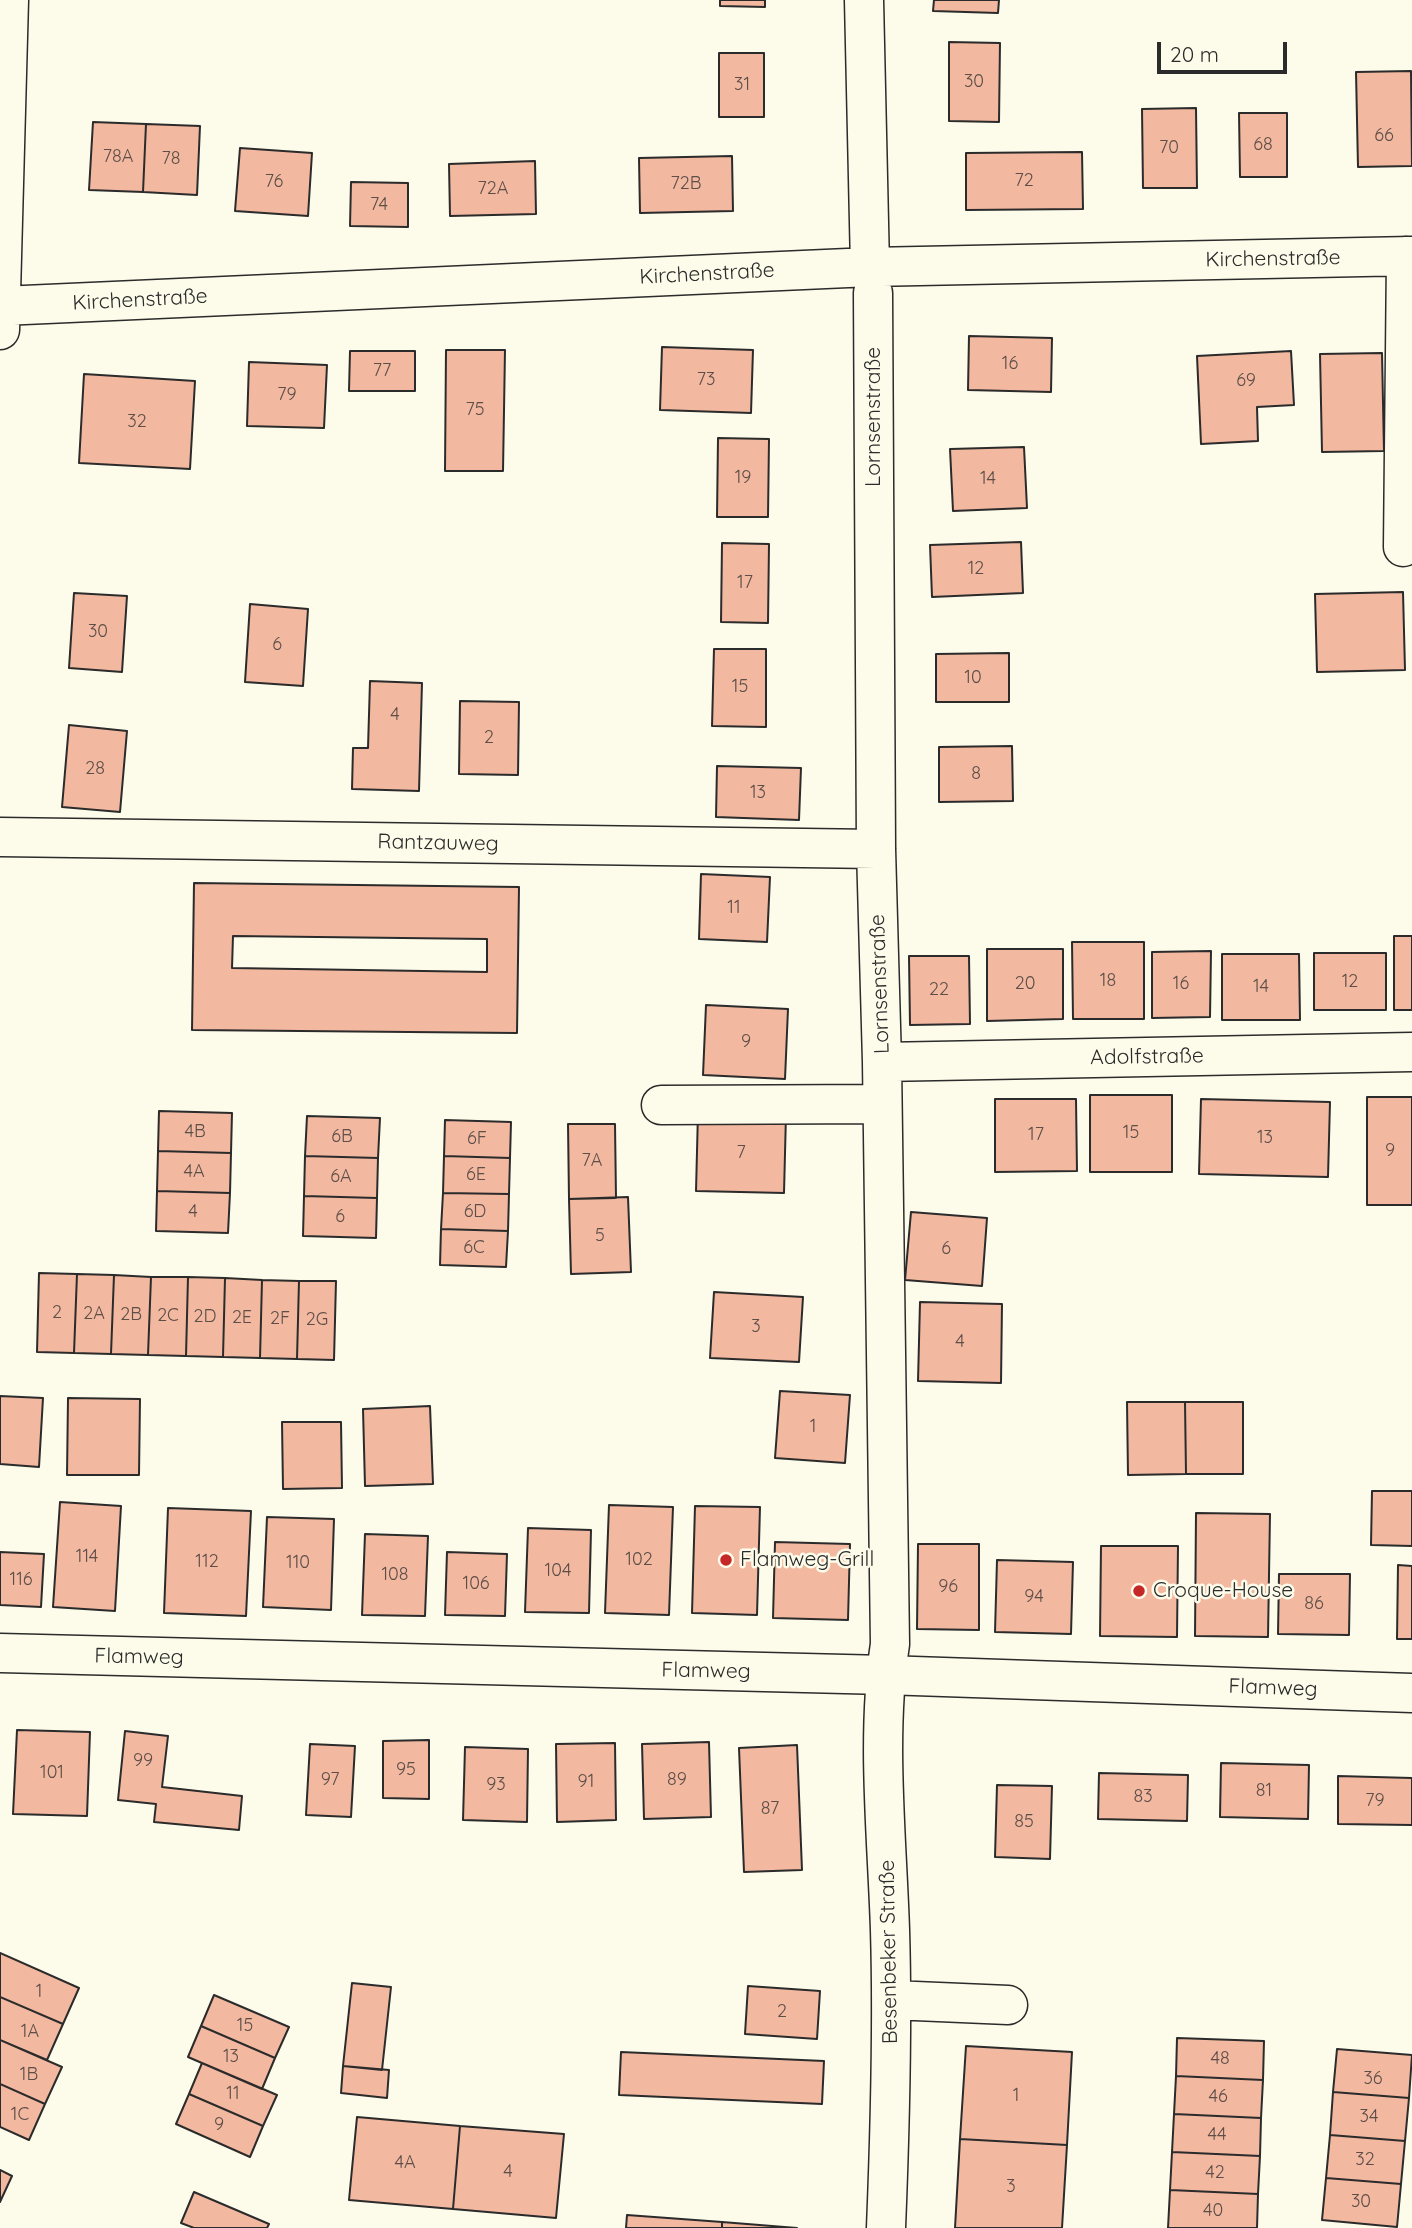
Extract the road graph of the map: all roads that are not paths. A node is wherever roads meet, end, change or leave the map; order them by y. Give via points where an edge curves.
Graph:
1 (9, 0) edge
2 (864, 0) edge
3 (1409, 256) edge
4 (872, 280) junction
5 (1, 319) edge
6 (1404, 547) dead end
7 (0, 837) edge
8 (876, 849) junction
9 (1412, 1052) edge
10 (882, 1062) junction
11 (882, 1104) junction
12 (661, 1105) dead end
13 (0, 1653) edge
14 (885, 1675) junction
15 (1412, 1693) edge
16 (892, 2000) junction
17 (1008, 2005) dead end
18 (886, 2228) edge

1 - 5 street
2 - 4 street, Lornsenstraße
3 - 4 street, Kirchenstraße
3 - 6 street
4 - 5 street, Kirchenstraße
4 - 8 street, Lornsenstraße
7 - 8 street, Rantzauweg
8 - 10 street, Lornsenstraße
9 - 10 street, Adolfstraße
10 - 11 street, Lornsenstraße
11 - 12 street
11 - 14 street, Lornsenstraße via 890,1644
13 - 14 street, Flamweg
14 - 15 street, Flamweg
14 - 16 street, Besenbeker Straße
16 - 17 street
16 - 18 street, Besenbeker Straße

